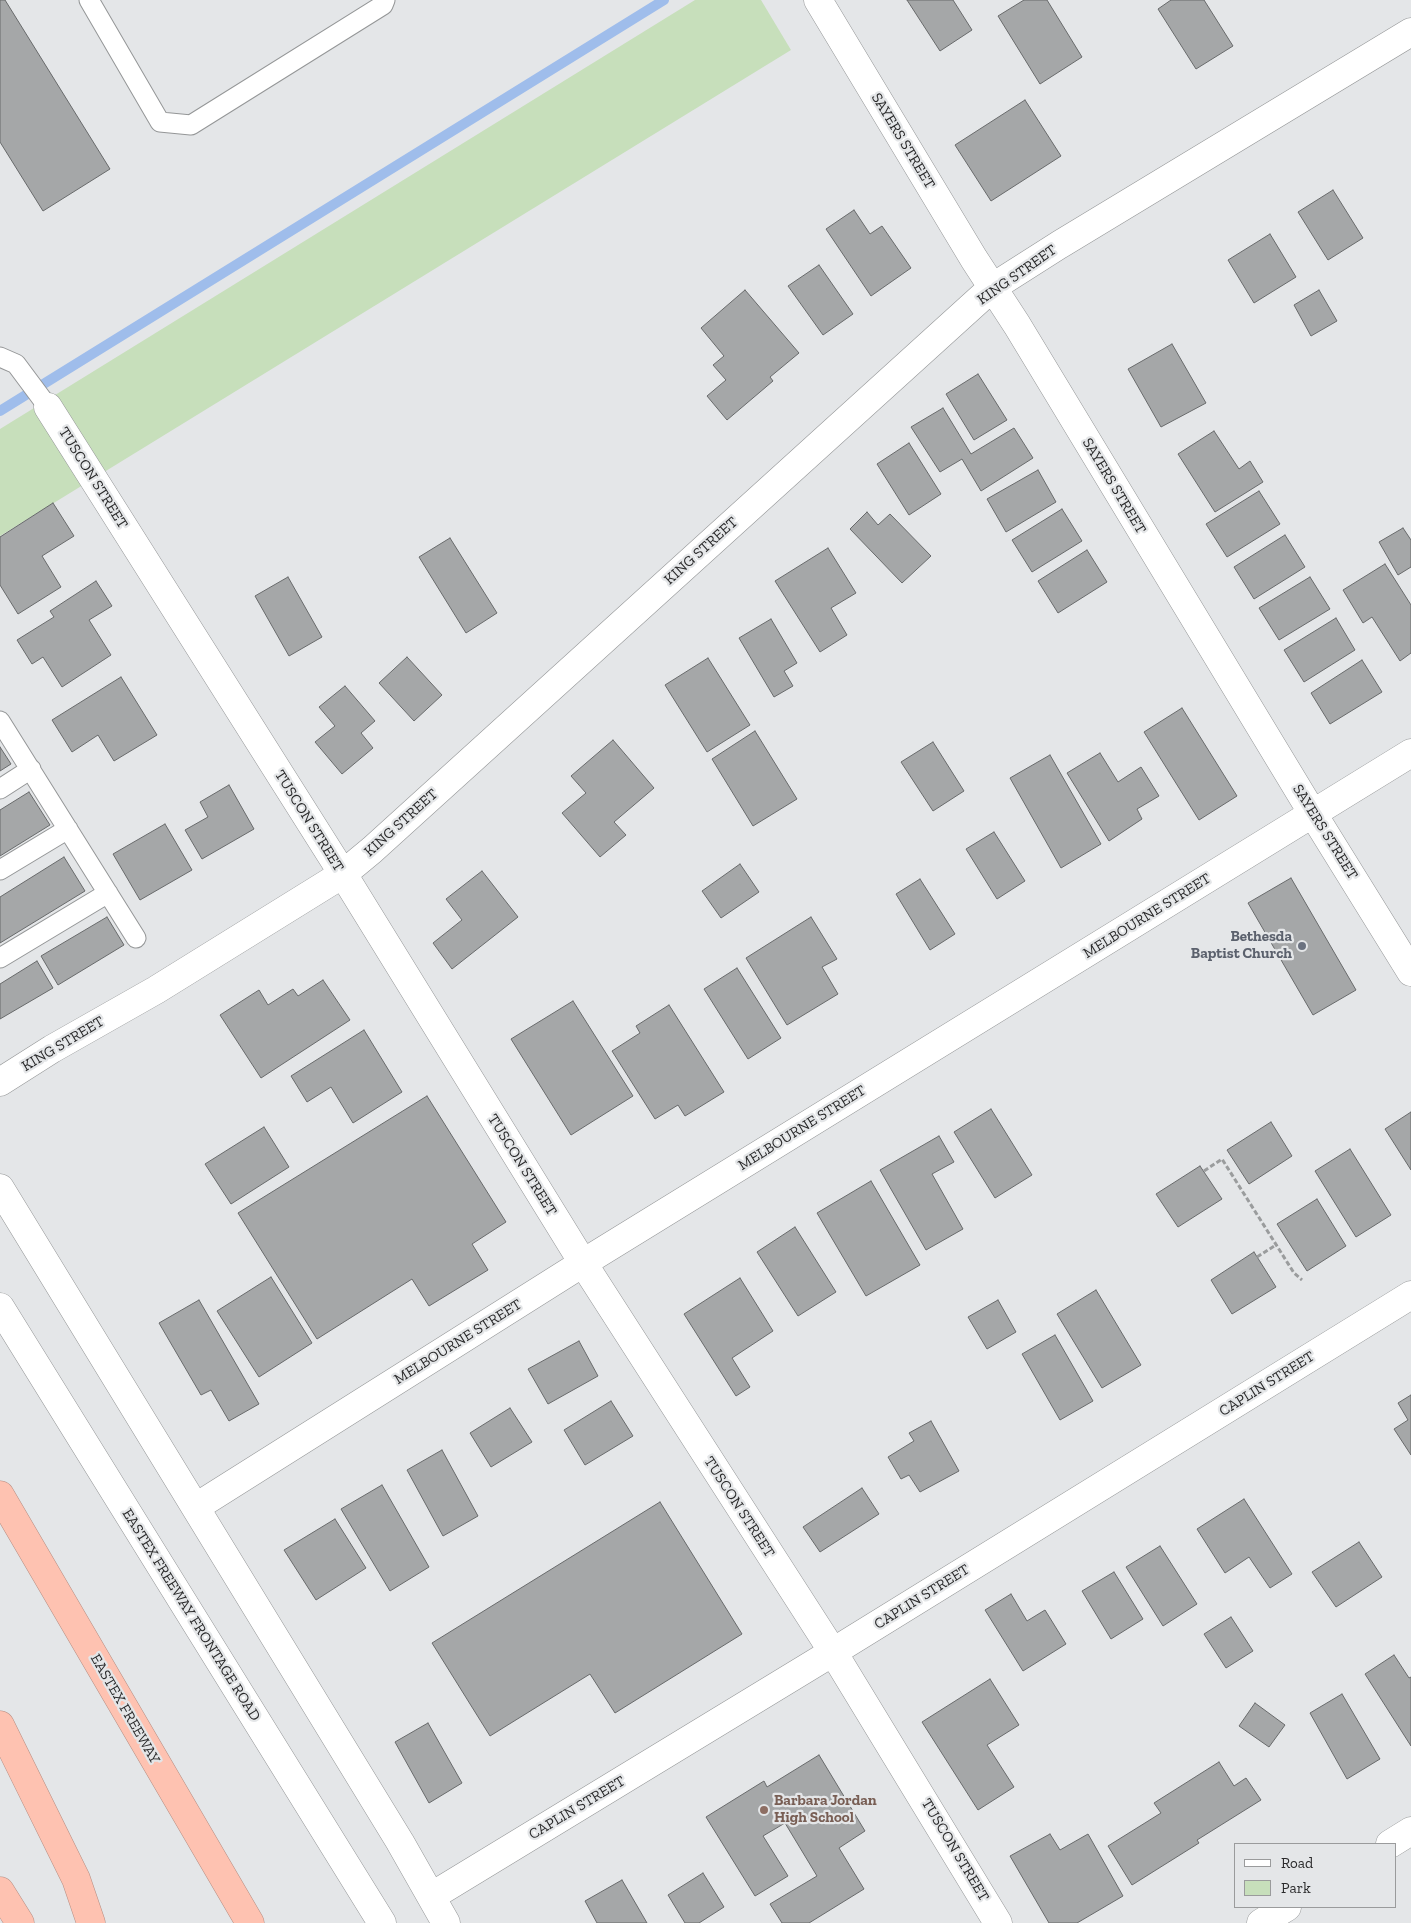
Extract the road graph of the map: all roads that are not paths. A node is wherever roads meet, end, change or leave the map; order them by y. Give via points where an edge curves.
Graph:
1 (89, 0) edge
2 (385, 0) edge
3 (818, 0) edge
4 (1411, 32) edge
5 (993, 287) junction
6 (8, 360) edge
7 (48, 407) joint
8 (0, 721) edge
9 (1411, 754) edge
10 (31, 769) junction
11 (0, 789) edge
12 (1313, 814) junction
13 (68, 829) junction
14 (0, 870) edge
15 (343, 874) junction
16 (108, 893) junction
17 (136, 938) dead end
18 (0, 958) edge
19 (1411, 972) edge
20 (0, 1082) edge
21 (0, 1188) edge
22 (582, 1263) junction
23 (1411, 1295) edge
24 (0, 1307) edge
25 (0, 1495) edge
26 (196, 1507) junction
27 (833, 1652) junction
28 (0, 1725) edge
29 (1411, 1832) edge
30 (1392, 1843) edge
31 (0, 1891) edge
32 (432, 1896) junction
33 (1285, 1908) edge
34 (20, 1923) edge
35 (91, 1923) edge
36 (250, 1923) edge
37 (382, 1923) edge
38 (446, 1923) edge
39 (998, 1923) edge
40 (1261, 1923) edge

1 - 2 lane via 160,122 191,125 383,5
3 - 5 street, SAYERS STREET
4 - 5 street, KING STREET
5 - 12 street, SAYERS STREET
5 - 15 street, KING STREET
6 - 7 lane
7 - 15 street, TUSCON STREET
8 - 10 lane
9 - 12 street, MELBOURNE STREET
10 - 11 lane
10 - 13 lane
12 - 19 street, SAYERS STREET
12 - 22 street, MELBOURNE STREET
13 - 14 lane
13 - 16 lane
15 - 20 street, KING STREET
15 - 22 street, TUSCON STREET
16 - 17 lane
16 - 18 lane
21 - 26 street
22 - 26 street, MELBOURNE STREET
22 - 27 street, TUSCON STREET
23 - 27 street, CAPLIN STREET
24 - 37 street, EASTEX FREEWAY FRONTAGE ROAD
25 - 36 highway, EASTEX FREEWAY
26 - 32 street
27 - 32 street, CAPLIN STREET
27 - 39 street, TUSCON STREET
28 - 35 highway via 76,1880
29 - 30 street
31 - 34 highway
32 - 38 street
33 - 40 street

